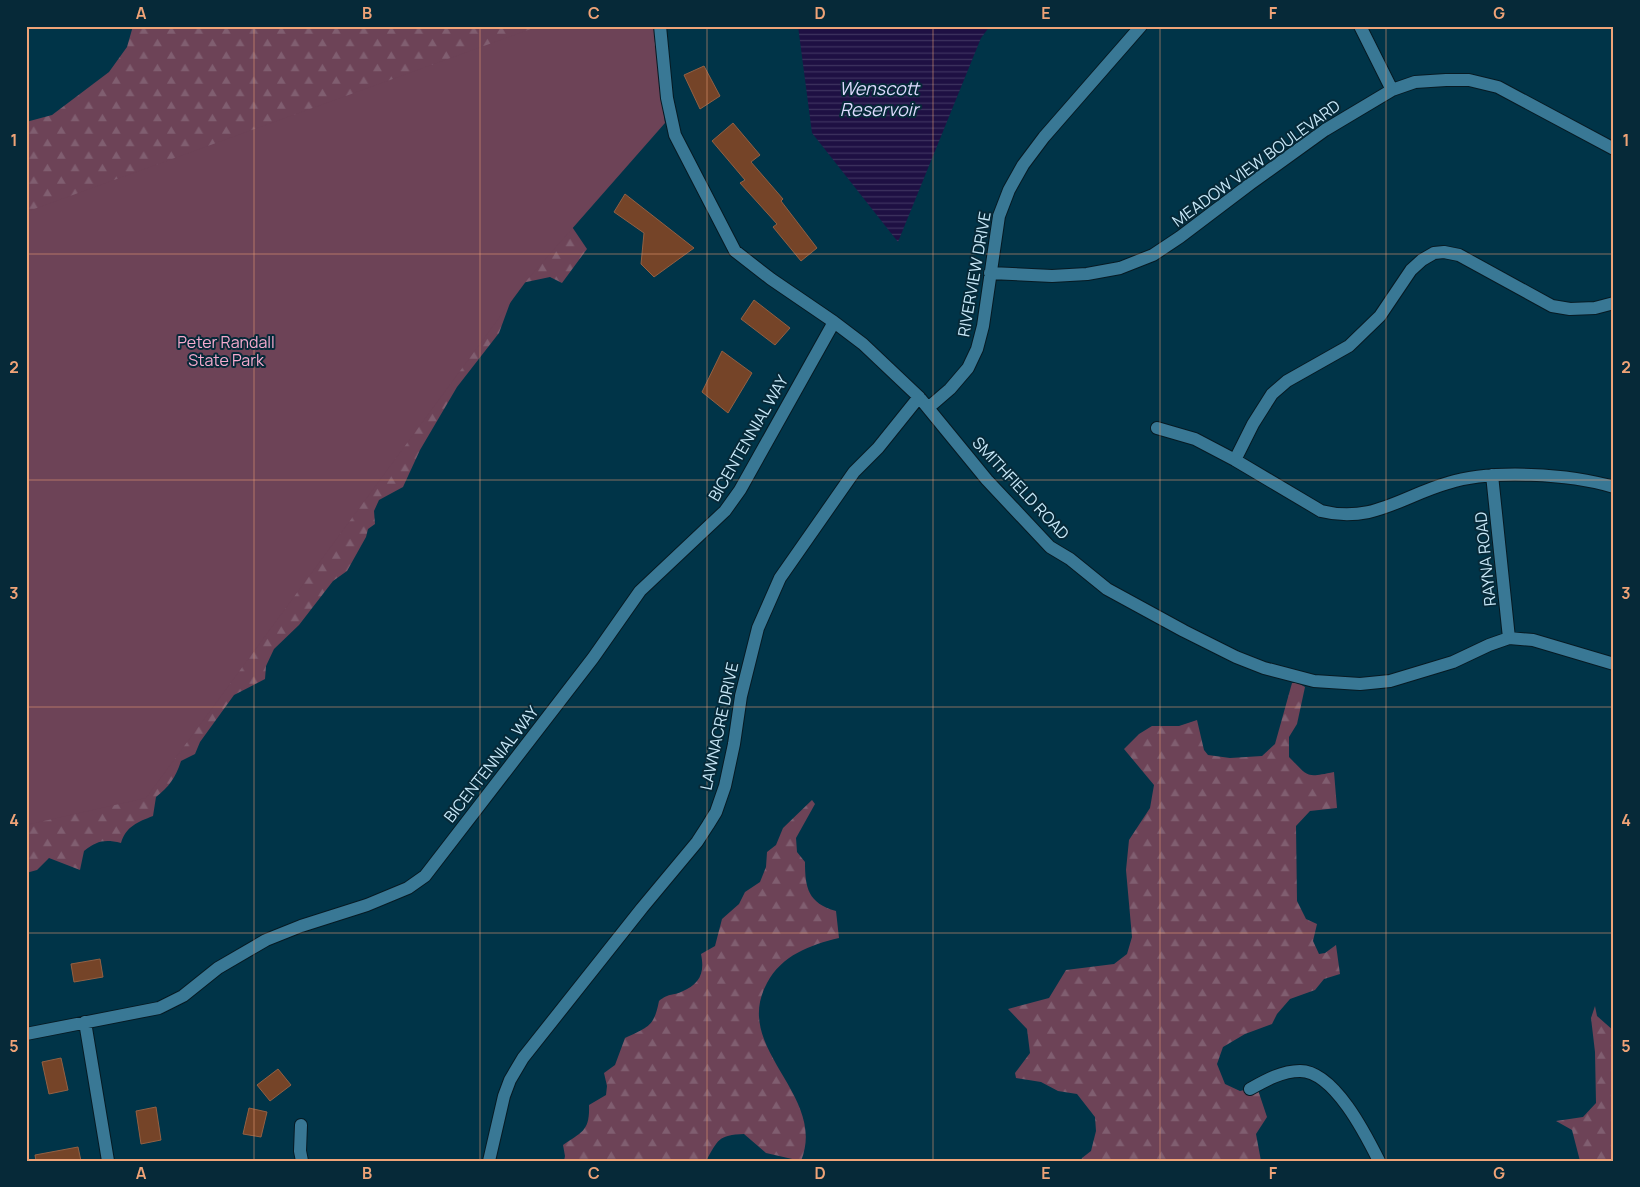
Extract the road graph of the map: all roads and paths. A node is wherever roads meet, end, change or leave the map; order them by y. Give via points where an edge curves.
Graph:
1 (660, 26) edge
2 (1142, 26) edge
3 (1360, 26) edge
4 (1392, 90) junction
5 (1614, 149) edge
6 (990, 273) junction
7 (1614, 303) edge
8 (834, 322) junction
9 (919, 397) junction
10 (928, 408) junction
11 (1156, 428) dead end
12 (1235, 460) junction
13 (1492, 475) junction
14 (1614, 487) edge
15 (1509, 638) junction
16 (1614, 664) edge
17 (85, 1022) junction
18 (26, 1034) edge
19 (1250, 1089) dead end
20 (301, 1125) dead end
21 (108, 1161) edge
22 (302, 1161) edge
23 (490, 1161) edge
24 (1378, 1161) edge

1 - 8 street, SMITHFIELD ROAD via 667,98 675,135 735,251
2 - 6 street, RIVERVIEW DRIVE via 1023,165 999,216
3 - 4 street
4 - 5 street, MEADOW VIEW BOULEVARD via 1415,82 1446,80 1469,80 1498,87
4 - 6 street, MEADOW VIEW BOULEVARD via 1325,130 1154,255 1120,268 1087,274
6 - 10 street, RIVERVIEW DRIVE via 977,349 968,368
7 - 12 street via 1570,309 1552,306 1460,255 1434,253 1411,270 1380,316 1349,346 1287,381 1272,394
8 - 9 street, SMITHFIELD ROAD via 863,344
8 - 17 street, BICENTENNIAL WAY via 725,512 640,591 593,658 425,876 408,888 367,905 266,940 218,968 183,996 159,1008
9 - 10 street, SMITHFIELD ROAD
9 - 23 street, LAWNACRE DRIVE via 854,472 780,578 758,628 741,696 725,786 716,812 697,842 523,1058 504,1096
10 - 15 street, SMITHFIELD ROAD via 987,480 1050,547 1107,589 1236,657 1314,682 1360,684 1390,680 1453,662
11 - 12 street via 1195,439
12 - 13 street via 1322,511 1336,515 1372,512 1448,483
13 - 14 street via 1549,476
13 - 15 street, RAYNA ROAD
15 - 16 street, SMITHFIELD ROAD via 1533,640
17 - 18 street, BICENTENNIAL WAY
17 - 21 street
19 - 24 street via 1274,1076 1301,1070 1318,1077 1334,1090 1362,1129
20 - 22 street

